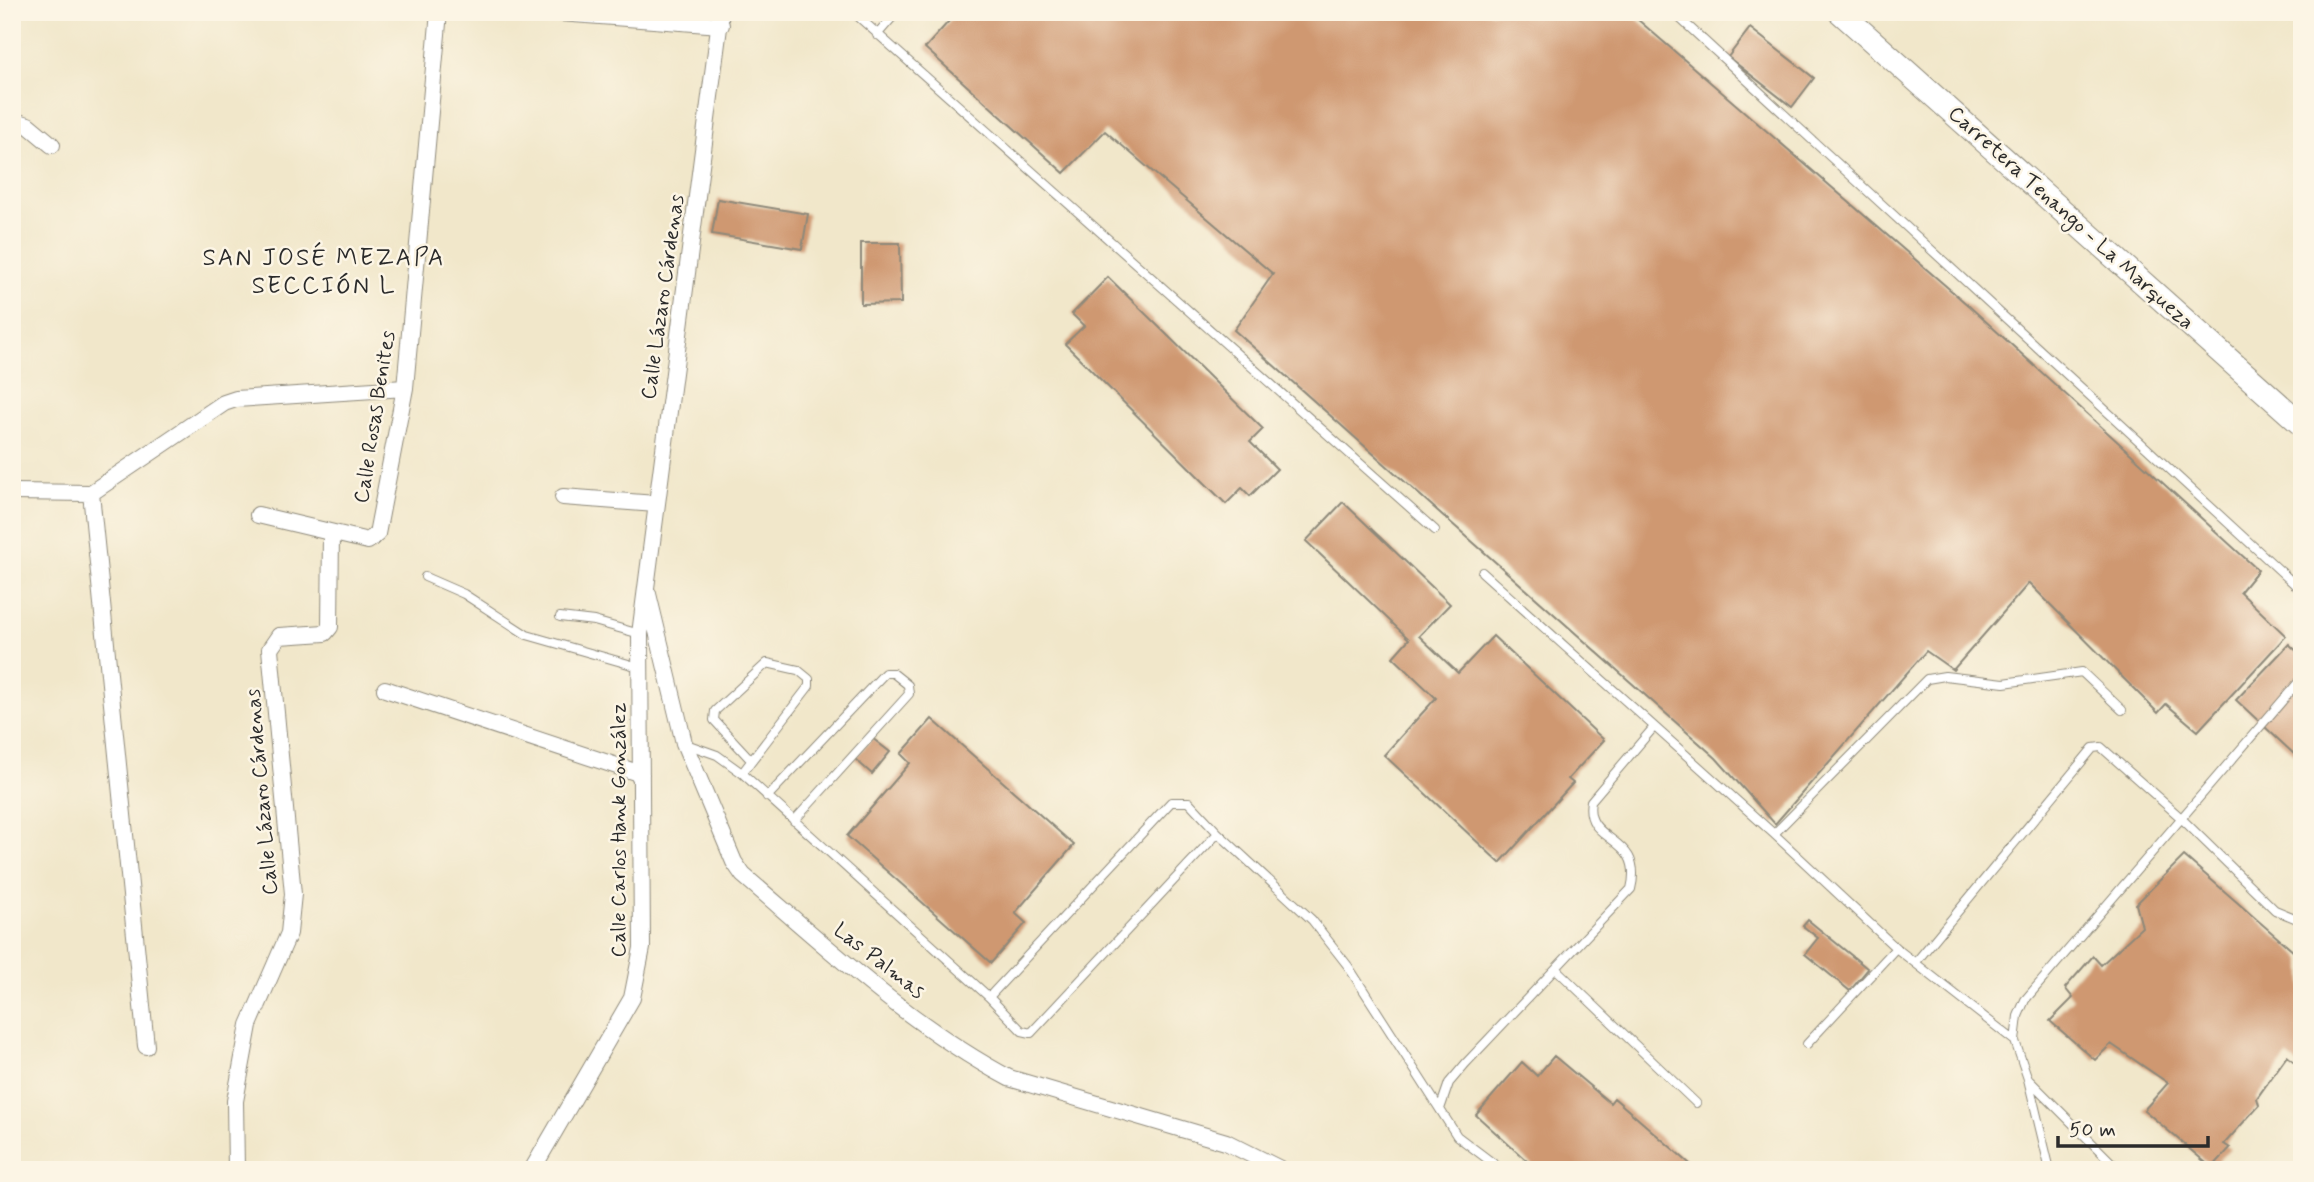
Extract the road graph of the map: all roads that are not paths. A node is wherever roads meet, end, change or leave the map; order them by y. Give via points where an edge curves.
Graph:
1 (439, 12) edge
2 (546, 12) edge
3 (853, 12) edge
4 (898, 12) edge
5 (1673, 12) edge
6 (1840, 12) edge
7 (721, 19) edge
8 (877, 35) junction
9 (12, 120) edge
10 (52, 145) dead end
11 (405, 388) junction
12 (2302, 425) edge
13 (12, 492) edge
14 (91, 493) junction
15 (562, 497) dead end
16 (656, 504) junction
17 (258, 515) dead end
18 (1435, 530) dead end
19 (331, 533) junction
20 (1482, 572) dead end
21 (425, 577) dead end
22 (646, 588) junction
23 (2302, 591) edge
24 (561, 617) dead end
25 (640, 634) junction
26 (639, 667) junction
27 (2302, 678) edge
28 (385, 689) dead end
29 (2122, 710) dead end
30 (1654, 727) junction
31 (684, 743) junction
32 (751, 760) junction
33 (743, 773) junction
34 (641, 774) junction
35 (767, 797) junction
36 (2180, 817) junction
37 (794, 821) junction
38 (1218, 832) junction
39 (1774, 834) junction
40 (2302, 921) edge
41 (1896, 948) junction
42 (1916, 962) junction
43 (1556, 969) junction
44 (989, 997) junction
45 (2015, 1041) junction
46 (1807, 1044) dead end
47 (146, 1046) dead end
48 (2028, 1079) junction
49 (1696, 1103) dead end
50 (1440, 1110) junction
51 (236, 1170) edge
52 (532, 1170) edge
53 (1282, 1170) edge
54 (1502, 1170) edge
55 (2049, 1170) edge
56 (2119, 1170) edge

1 - 11 street, Calle Rosas Benites
2 - 7 street
3 - 8 lane
4 - 8 lane
5 - 23 lane
6 - 12 main road, Carretera Tenango - La Marqueza
7 - 16 street, Calle Lázaro Cárdenas
8 - 18 lane
9 - 10 street via 28,125
11 - 14 street via 224,403
11 - 19 street, Calle Rosas Benites via 377,534 368,541
13 - 14 street
14 - 47 street
15 - 16 street
16 - 22 street, Calle Lázaro Cárdenas
17 - 19 street
19 - 51 street, Calle Lázaro Cárdenas via 330,626 325,633 279,636 270,649 293,894 289,933 249,1024 235,1101
20 - 30 lane
21 - 26 lane via 464,594 527,635
22 - 25 street, Calle Carlos Hank González
22 - 31 street, Las Palmas
24 - 25 lane
25 - 26 street, Calle Carlos Hank González
26 - 34 street, Calle Carlos Hank González
27 - 36 lane
28 - 34 street
29 - 39 lane via 2082,672 2004,683 1945,676 1927,679
30 - 39 lane
30 - 43 lane via 1591,801 1588,814 1593,825 1628,852 1633,866 1631,889
31 - 33 lane via 717,755
31 - 53 street, Las Palmas via 743,876 865,980 1009,1078 1226,1142
32 - 32 lane via 714,720 715,711 767,663 798,670 809,679 809,686
32 - 33 lane
33 - 35 lane
34 - 52 street, Calle Carlos Hank González via 642,948 632,998
35 - 37 lane
35 - 37 lane via 885,673 893,673 908,685 909,694
36 - 40 lane via 2275,910
36 - 42 lane via 2105,749 2093,748
36 - 45 lane via 2025,1000
37 - 44 lane
38 - 44 lane via 1189,802 1171,802
38 - 44 lane via 1035,1031 1022,1031
38 - 50 lane via 1319,929 1348,965
39 - 41 lane
41 - 42 lane
41 - 46 lane
42 - 45 lane
43 - 49 lane
43 - 50 lane via 1449,1083
45 - 48 lane
48 - 55 lane
48 - 56 lane
50 - 54 lane via 1457,1136

